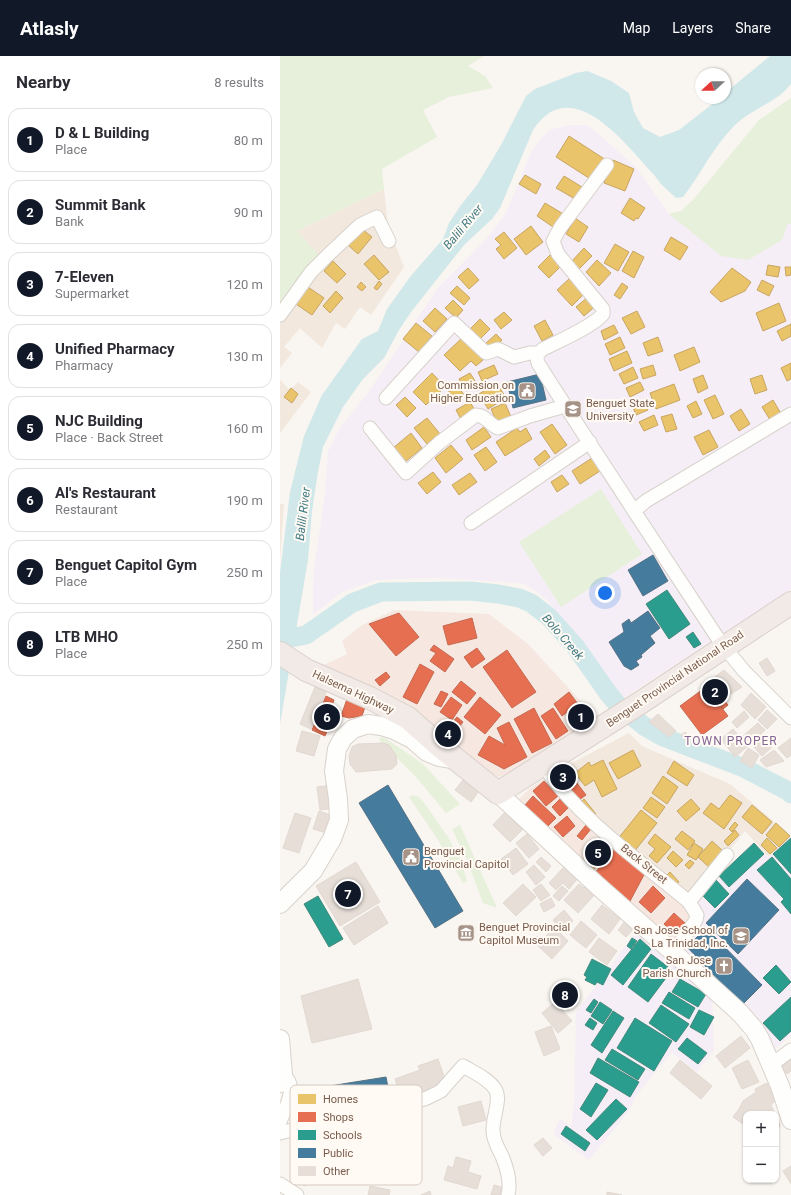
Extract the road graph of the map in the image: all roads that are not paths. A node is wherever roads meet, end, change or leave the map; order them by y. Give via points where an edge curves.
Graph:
1 (607, 165) dead end
2 (389, 241) dead end
3 (280, 315) edge
4 (538, 353) junction
5 (386, 398) dead end
6 (565, 406) junction
7 (791, 414) edge
8 (370, 428) dead end
9 (590, 442) junction
10 (634, 511) junction
11 (471, 523) dead end
12 (791, 603) edge
13 (724, 647) junction
14 (280, 653) edge
15 (791, 718) edge
16 (457, 760) junction
17 (543, 765) junction
18 (498, 793) junction
19 (727, 855) dead end
20 (690, 902) junction
21 (280, 904) edge
22 (672, 951) junction
23 (280, 1039) edge
24 (791, 1050) edge
25 (771, 1065) junction
26 (282, 1079) edge
27 (422, 1100) edge
28 (791, 1120) edge
29 (280, 1122) edge
30 (290, 1131) edge
31 (280, 1133) edge
32 (280, 1184) edge
33 (297, 1195) edge
34 (508, 1195) edge

1 - 4 street via 560,228 554,241 558,254 603,309 603,314
2 - 3 street via 377,217 360,225 311,272
4 - 5 street via 514,357 498,349 486,353 454,323
4 - 6 street via 538,363
6 - 8 street via 501,427 495,427 483,416 476,415 439,443 406,473
6 - 9 street
7 - 10 street via 646,501
9 - 10 street
9 - 11 street
10 - 13 street
12 - 13 highway, Benguet Provincial National Road
13 - 15 street
13 - 17 highway, Benguet Provincial National Road
14 - 16 highway, Halsema Highway via 306,670 408,718
16 - 18 highway, Halsema Highway
16 - 21 main road via 428,752 412,739 388,728 368,724 353,729 337,748 334,771 339,820 332,839 313,871
17 - 18 highway, Benguet Provincial National Road
17 - 20 street, Back Street via 591,820
18 - 22 main road
19 - 20 street
20 - 22 street via 697,915 696,920
22 - 25 main road via 754,1029
23 - 26 main road
24 - 25 street
25 - 28 main road
26 - 29 street via 288,1078 290,1094
27 - 34 street via 441,1091 463,1066 495,1088 498,1099 493,1132 509,1180
30 - 31 street
32 - 33 street

